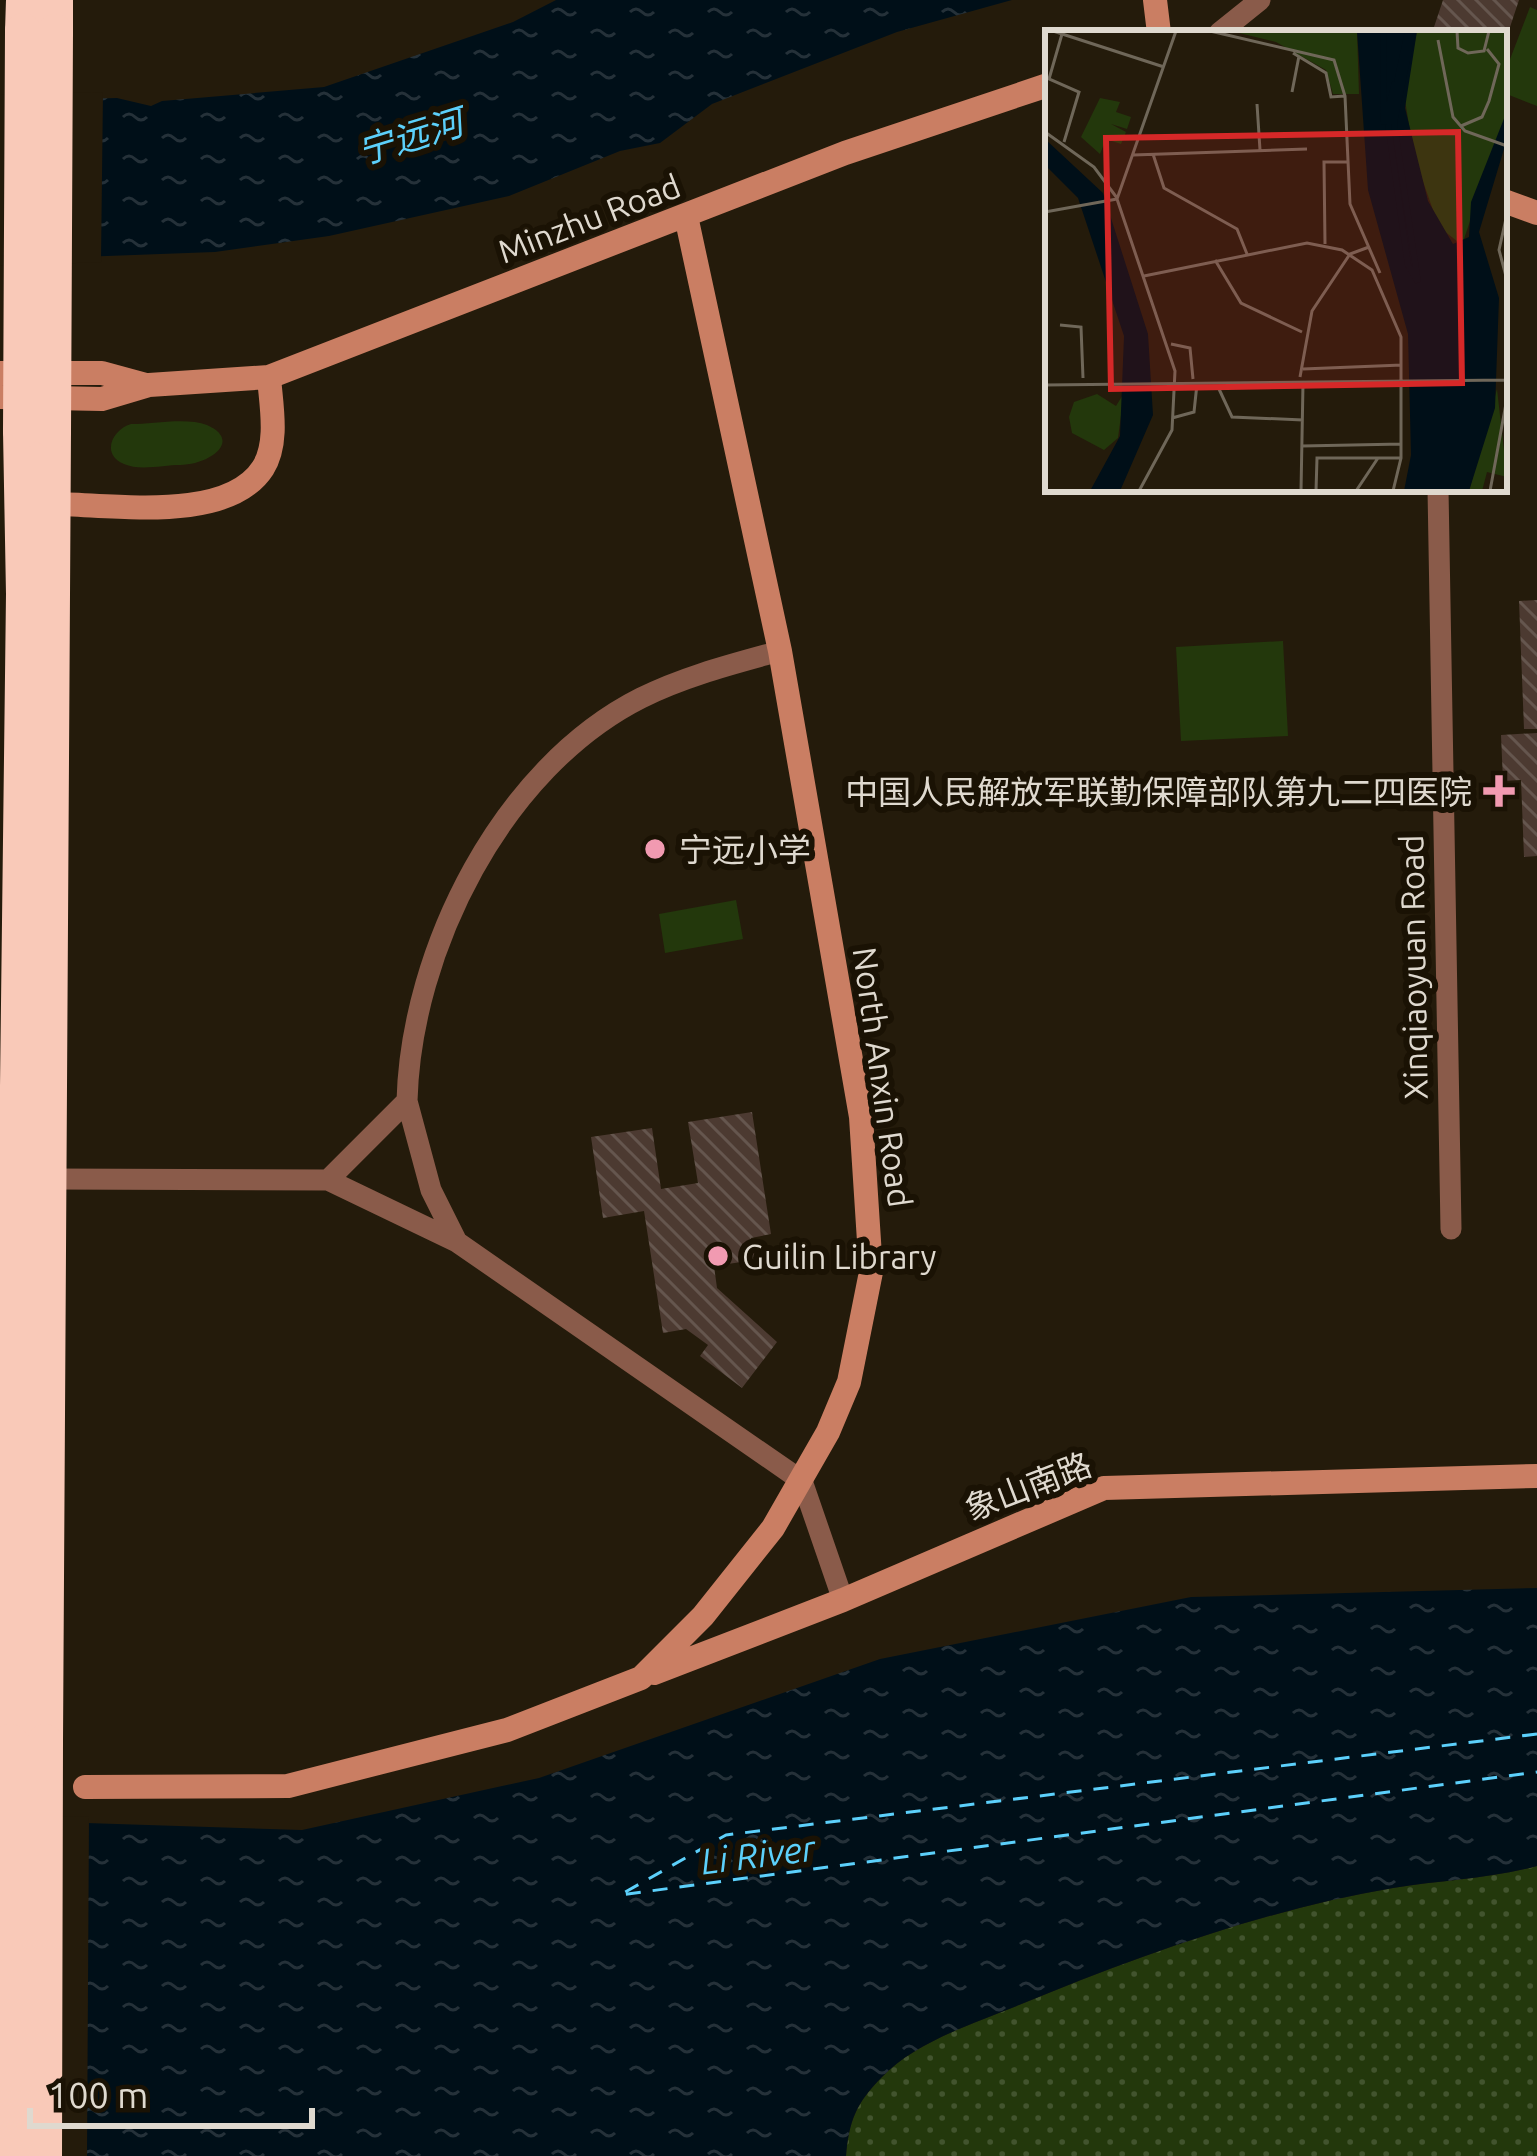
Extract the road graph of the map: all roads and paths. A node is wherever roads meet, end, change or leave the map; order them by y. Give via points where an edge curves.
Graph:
1 (1260, 0) edge
2 (39, 16) edge
3 (1223, 30) edge
4 (1045, 86) edge
5 (1507, 189) edge
6 (1537, 200) edge
7 (1507, 202) edge
8 (1537, 213) edge
9 (686, 216) junction
10 (0, 373) edge
11 (269, 376) junction
12 (149, 385) junction
13 (0, 397) edge
14 (37, 431) junction
15 (1438, 492) edge
16 (52, 504) junction
17 (11, 529) edge
18 (780, 651) junction
19 (407, 1101) junction
20 (22, 1179) edge
21 (328, 1180) junction
22 (1451, 1228) dead end
23 (457, 1242) junction
24 (1537, 1476) edge
25 (802, 1480) junction
26 (843, 1600) junction
27 (641, 1678) junction
28 (28, 1742) junction
29 (0, 1786) edge
30 (86, 1787) joint
31 (11, 2156) edge
32 (44, 2156) edge

1 - 3 street
2 - 14 highway, bridge
4 - 9 street, Minzhu Road
5 - 6 street
7 - 8 street
9 - 11 street, Minzhu Road
9 - 18 street, North Anxin Road
10 - 12 street via 102,373
11 - 12 street, Minzhu Road
11 - 16 street via 273,436 265,466 243,490 214,505
12 - 13 street via 102,398
14 - 16 highway
14 - 17 highway
15 - 22 street, Xinqiaoyuan Road
16 - 20 highway
17 - 20 highway
18 - 19 street via 638,700 583,737 515,806 447,924 408,1053
18 - 25 street, North Anxin Road via 872,1218 864,1328 849,1382
19 - 21 street
19 - 23 street via 431,1190
20 - 21 street
20 - 28 highway
21 - 23 street
23 - 25 street
24 - 26 street, 象山南路 via 1104,1488
25 - 26 street
25 - 27 street, North Anxin Road via 703,1616
26 - 27 street, 象山南路
27 - 30 street, North Anxin Road via 507,1730 288,1786
28 - 31 highway, bridge
28 - 32 highway, bridge
29 - 30 street

